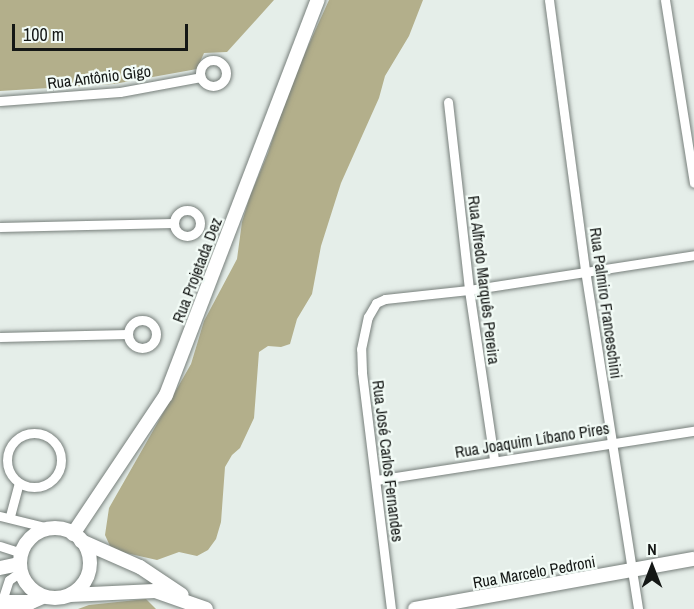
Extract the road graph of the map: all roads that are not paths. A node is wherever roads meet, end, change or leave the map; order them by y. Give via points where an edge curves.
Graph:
1 (318, 0) edge
2 (549, 0) edge
3 (665, 0) edge
4 (201, 77) dead end
5 (0, 101) edge
6 (448, 102) dead end
7 (694, 183) edge
8 (173, 223) dead end
9 (0, 227) edge
10 (694, 255) edge
11 (585, 270) junction
12 (468, 290) junction
13 (128, 334) dead end
14 (0, 337) edge
15 (694, 431) edge
16 (612, 442) junction
17 (494, 460) junction
18 (376, 480) junction
19 (19, 483) junction
20 (5, 516) edge
21 (53, 529) junction
22 (77, 537) junction
23 (0, 546) edge
24 (694, 559) edge
25 (20, 563) junction
26 (0, 568) edge
27 (630, 572) junction
28 (70, 595) junction
29 (33, 602) edge
30 (0, 604) edge
31 (201, 607) edge
32 (392, 609) edge
33 (415, 609) edge
34 (638, 609) edge

1 - 22 street, Rua Projetada Dez via 166,395
2 - 11 street, Rua Palmiro Franceschini
3 - 7 street
4 - 5 street, Rua Antônio Gigo via 120,92
6 - 12 street, Rua Alfredo Marquês Pereira
8 - 9 street
10 - 11 street
11 - 12 street
11 - 16 street, Rua Palmiro Franceschini
12 - 17 street, Rua Alfredo Marquês Pereira
12 - 18 street, Rua José Carlos Fernandes via 386,299 376,303 368,316 361,349 362,372
13 - 14 street
15 - 16 street, Rua Joaquim Líbano Pires
16 - 17 street, Rua Joaquim Líbano Pires
16 - 27 street, Rua Palmiro Franceschini
17 - 18 street, Rua Joaquim Líbano Pires
18 - 32 street, Rua José Carlos Fernandes
19 - 19 street via 37,487 54,479 61,455 53,441 29,434 14,442 8,468
19 - 20 street
20 - 21 street
21 - 22 street
21 - 25 street via 33,536
22 - 28 street via 90,560 89,571 85,581
22 - 31 street via 140,567
23 - 25 street
24 - 27 street, Rua Marcelo Pedroni
25 - 26 street
25 - 29 street
25 - 30 street
27 - 33 street, Rua Marcelo Pedroni
27 - 34 street, Rua Palmiro Franceschini
28 - 29 street
28 - 31 street via 155,591
29 - 30 street

